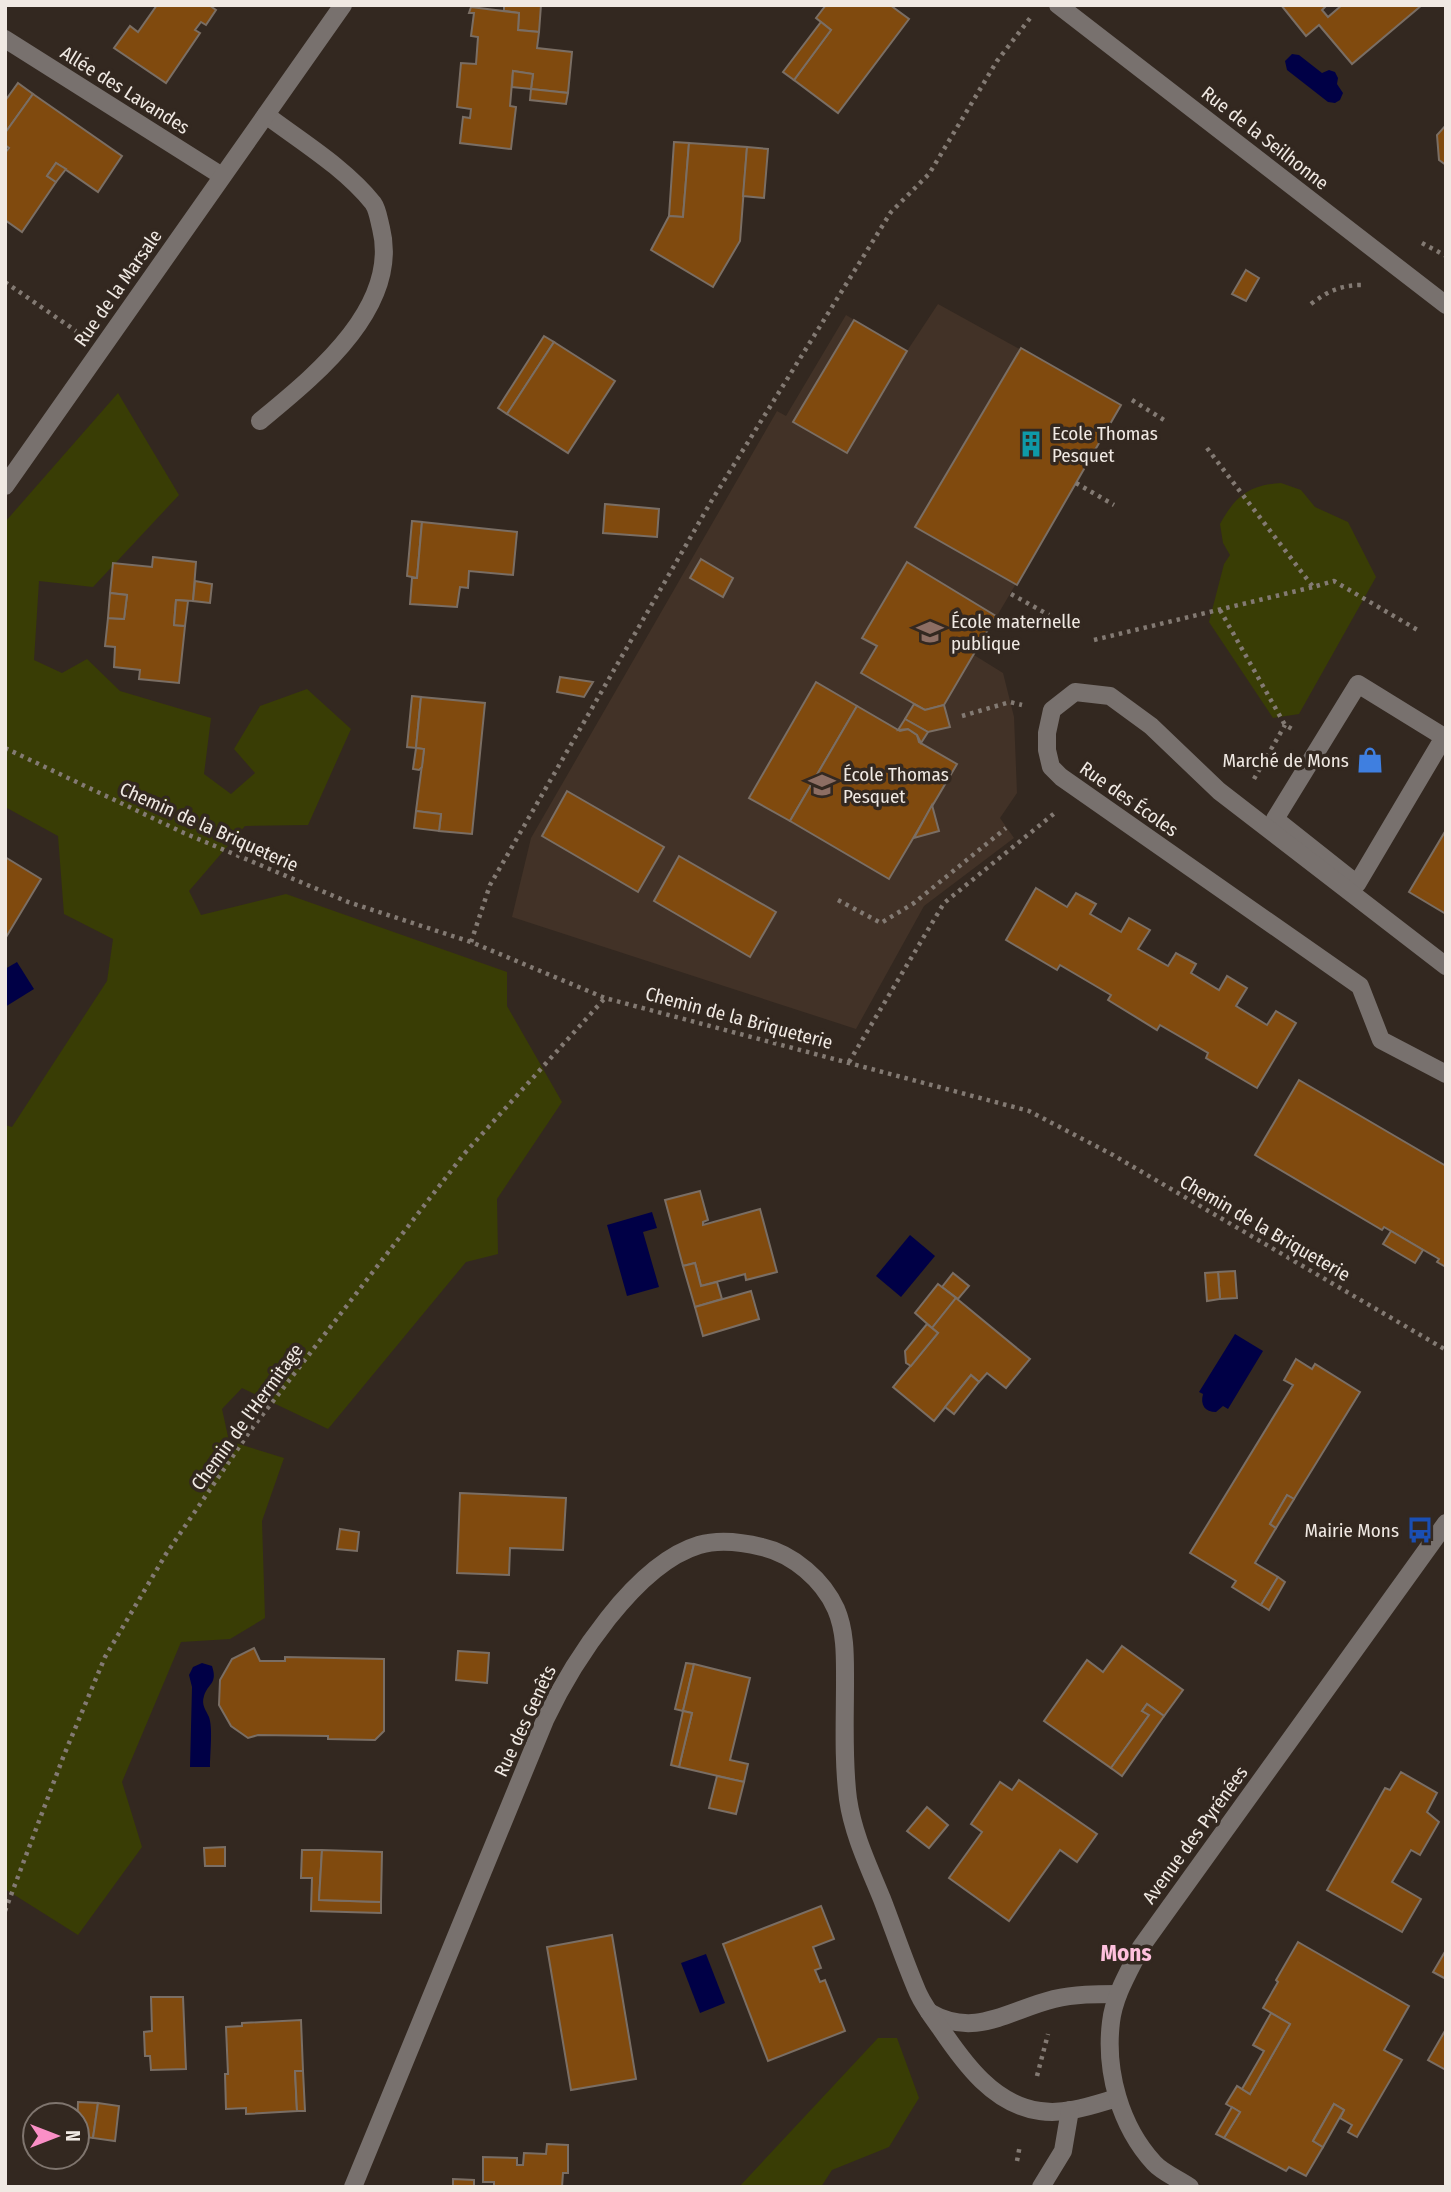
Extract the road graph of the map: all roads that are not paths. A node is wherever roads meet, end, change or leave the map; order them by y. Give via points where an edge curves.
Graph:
1 (343, 5) edge
2 (1058, 5) edge
3 (5, 39) edge
4 (266, 115) junction
5 (222, 176) junction
6 (1446, 304) edge
7 (260, 421) dead end
8 (5, 486) edge
9 (1320, 746) joint
10 (1446, 966) edge
11 (1446, 1074) edge
12 (1446, 1523) edge
13 (1118, 1994) junction
14 (929, 2012) junction
15 (1117, 2098) junction
16 (1070, 2110) junction
17 (353, 2187) edge
18 (1041, 2187) edge
19 (1190, 2187) edge

1 - 4 street, Rue de la Marsale
2 - 6 street, Rue de la Seilhonne
3 - 5 street, Allée des Lavandes
4 - 5 street, Rue de la Marsale
4 - 7 street via 342,172 374,205 384,240 381,276 365,312 313,377
5 - 8 street, Rue de la Marsale
9 - 9 street via 1275,819 1357,884 1444,737 1358,684
10 - 11 street, Rue des Écoles via 1219,790 1151,726 1110,696 1075,692 1052,710 1047,733 1051,767 1360,986 1381,1040
12 - 13 street, Avenue des Pyrénées via 1141,1947
13 - 14 street via 1057,1998 1005,2018 979,2022 944,2021
13 - 15 street, Avenue des Pyrénées via 1111,2020 1110,2060
14 - 16 street, Rue des Genêts via 965,2065 989,2087 1013,2103 1039,2111
14 - 17 street, Rue des Genêts via 856,1832 848,1800 845,1656 836,1609 817,1581 791,1558 747,1543 701,1544 667,1561 637,1587 613,1612 562,1684
15 - 16 street, Rue des Genêts
15 - 19 street, Avenue des Pyrénées via 1156,2164
16 - 18 street via 1063,2151

